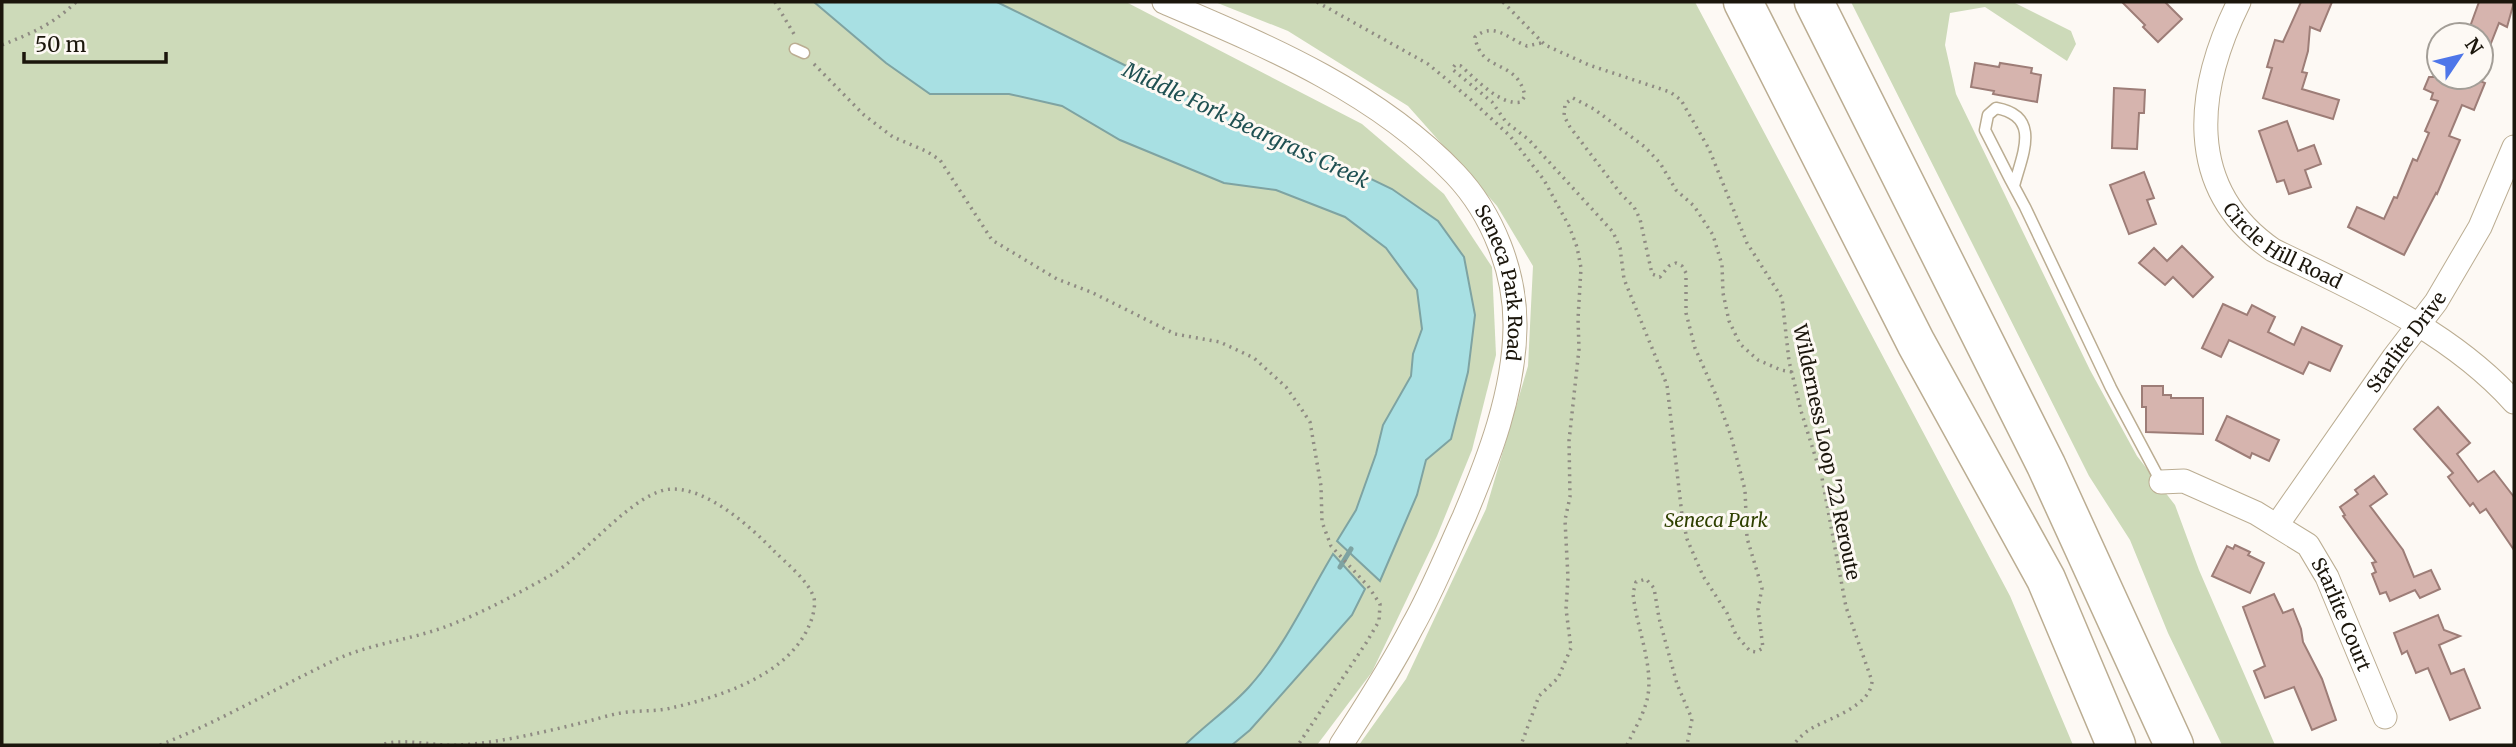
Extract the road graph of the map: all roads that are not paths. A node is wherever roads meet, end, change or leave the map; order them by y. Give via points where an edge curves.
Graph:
1 (1164, 2) edge
2 (1743, 2) edge
3 (1814, 2) edge
4 (2239, 2) edge
5 (2514, 147) edge
6 (2014, 186) junction
7 (2420, 324) junction
8 (2514, 402) edge
9 (2161, 482) joint
10 (2277, 525) junction
11 (2385, 717) dead end
12 (1341, 745) edge
13 (2116, 745) edge
14 (2174, 745) edge

1 - 12 street, Seneca Park Road via 1304,65 1412,135 1455,174 1481,210 1510,282 1513,356 1480,479 1413,626
2 - 13 highway via 1916,343 2046,579
3 - 14 highway via 2046,465
4 - 7 street, Circle Hill Road via 2210,76 2205,114 2208,155 2221,192 2243,225 2273,250
5 - 7 street, Starlite Drive via 2474,239
6 - 6 lane via 1985,130 1988,115 1996,108 2022,119 2027,138
6 - 9 lane
7 - 8 street, Circle Hill Road via 2491,378
7 - 10 street, Starlite Drive
9 - 10 street, Starlite Court via 2184,481
10 - 11 street, Starlite Court via 2308,545 2321,566

